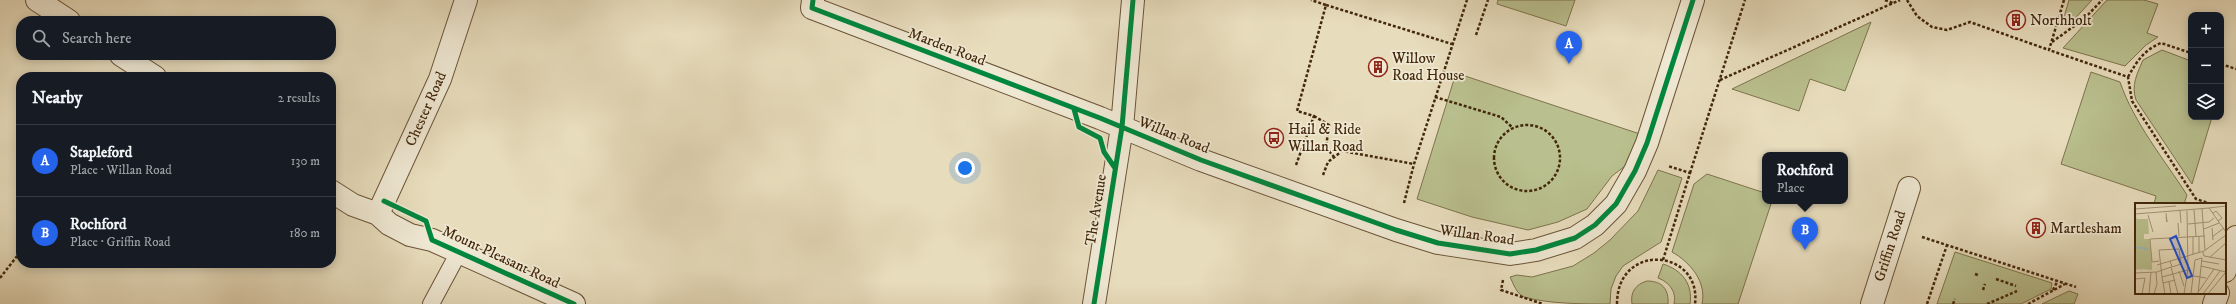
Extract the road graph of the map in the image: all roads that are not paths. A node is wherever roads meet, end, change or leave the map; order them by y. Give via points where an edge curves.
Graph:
1 (37, 0) edge
2 (466, 0) edge
3 (1133, 0) edge
4 (1693, 0) edge
5 (812, 4) edge
6 (61, 16) edge
7 (129, 60) edge
8 (147, 72) edge
9 (1122, 127) junction
10 (1909, 188) dead end
11 (336, 194) edge
12 (378, 214) junction
13 (2236, 237) edge
14 (459, 252) junction
15 (2226, 268) edge
16 (2218, 294) edge
17 (431, 304) edge
18 (574, 304) edge
19 (1094, 304) edge
20 (1872, 304) edge
21 (2214, 304) edge

1 - 6 street
2 - 12 street, Chester Road via 440,79
3 - 9 street, The Avenue
4 - 9 street, Willan Road via 1641,158 1616,204 1595,225 1575,238 1558,244 1510,254 1438,243 1286,191
5 - 9 street, Marden Road
7 - 8 street
9 - 19 street, The Avenue
10 - 20 street, Griffin Road
11 - 12 street, Mount Pleasant Road via 353,206
12 - 14 street, Mount Pleasant Road via 389,224 410,235 432,240
13 - 15 street
14 - 17 lane
14 - 18 street, Mount Pleasant Road
16 - 21 street

